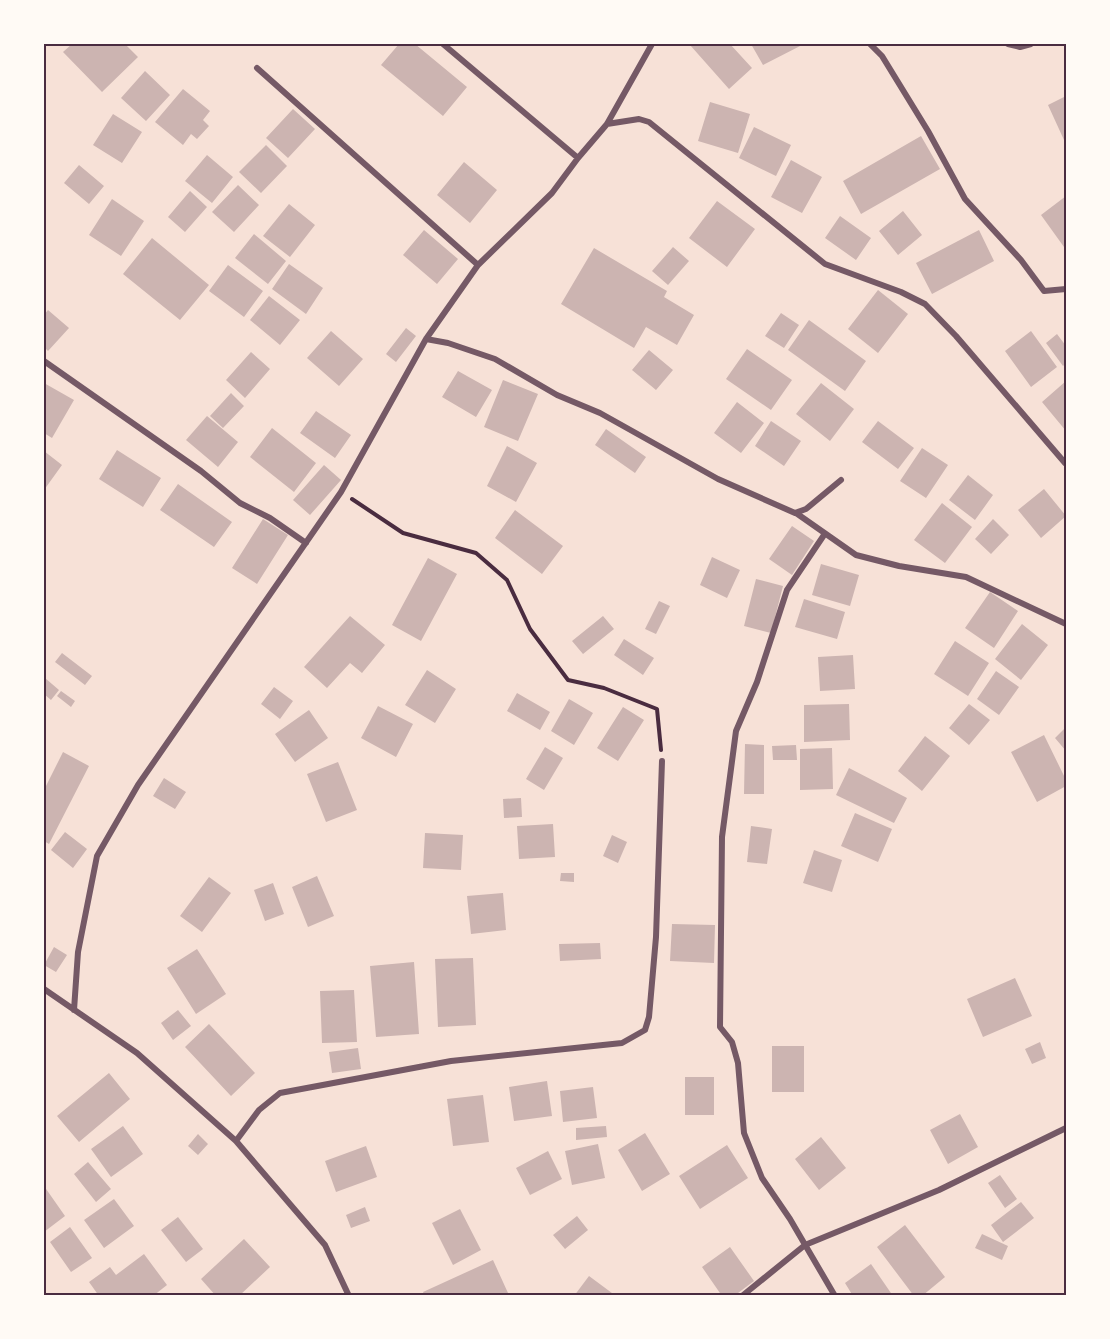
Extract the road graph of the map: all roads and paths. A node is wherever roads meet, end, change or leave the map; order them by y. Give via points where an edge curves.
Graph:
1 (443, 44) edge
2 (652, 44) edge
3 (870, 44) edge
4 (1008, 44) edge
5 (1031, 44) edge
6 (256, 68) dead end
7 (607, 124) junction
8 (578, 158) junction
9 (478, 265) junction
10 (1066, 289) edge
11 (426, 339) junction
12 (44, 361) edge
13 (1065, 462) edge
14 (841, 480) dead end
15 (341, 492) junction
16 (796, 513) junction
17 (824, 535) junction
18 (306, 543) junction
19 (1066, 624) edge
20 (662, 761) joint
21 (44, 989) edge
22 (74, 1010) junction
23 (1066, 1128) edge
24 (236, 1141) junction
25 (805, 1245) junction
26 (349, 1296) edge
27 (742, 1296) edge
28 (835, 1296) edge

1 - 8 street
2 - 7 street
3 - 10 street via 882,56 928,131 965,199 1044,291
4 - 5 street
6 - 9 street
7 - 8 street
7 - 13 street via 639,119 649,122 825,264 925,304
8 - 9 street via 552,193
9 - 11 street
11 - 15 street
11 - 16 street via 495,359 557,396 600,413 718,479
12 - 18 street via 201,471 240,503
14 - 16 street
15 - 18 street
15 - 20 path via 403,533 476,553 507,580 530,629 568,680 604,688 657,709
16 - 17 street
17 - 19 street via 856,555 966,577
17 - 25 street via 787,590 736,731 722,837 720,1027 732,1042 738,1063 744,1134 762,1178
18 - 22 street via 138,785 97,856 78,952
20 - 24 street via 656,937 645,1030 622,1043 451,1061 280,1093 260,1110
21 - 22 street
22 - 24 street via 137,1053
23 - 25 street via 939,1190
24 - 26 street via 325,1245
25 - 27 street
25 - 28 street

